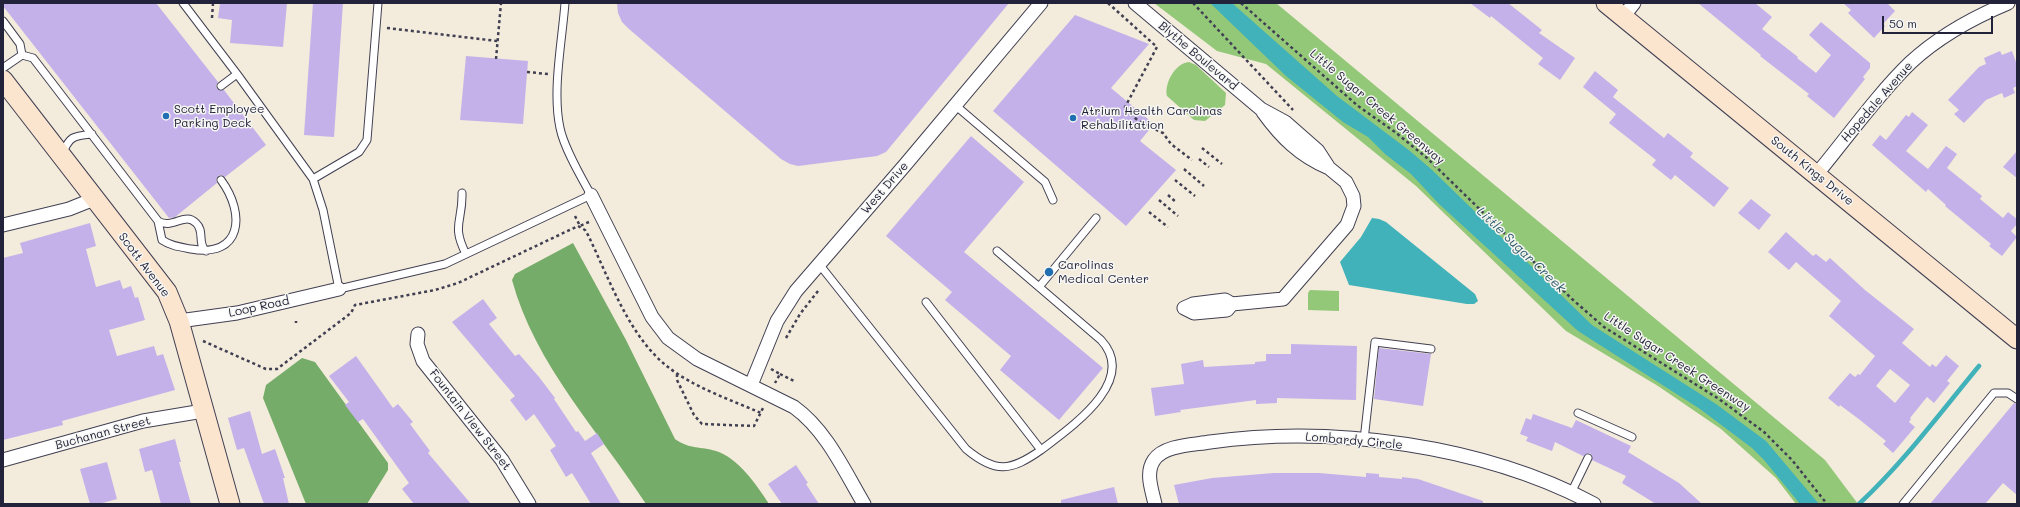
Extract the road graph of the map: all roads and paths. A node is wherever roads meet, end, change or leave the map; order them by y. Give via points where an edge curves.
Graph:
1 (183, 3) edge
2 (213, 3) edge
3 (378, 3) edge
4 (500, 3) edge
5 (565, 3) edge
6 (1040, 3) edge
7 (1108, 3) edge
8 (1135, 3) edge
9 (1193, 3) edge
10 (1241, 3) edge
11 (1606, 3) edge
12 (2008, 3) edge
13 (1628, 10) edge
14 (212, 18) dead end
15 (3, 21) edge
16 (386, 28) dead end
17 (497, 41) junction
18 (22, 55) junction
19 (496, 59) dead end
20 (3, 68) edge
21 (527, 72) dead end
22 (237, 74) junction
23 (559, 74) junction
24 (3, 80) edge
25 (221, 86) dead end
26 (955, 105) junction
27 (1296, 115) dead end
28 (92, 134) junction
29 (1202, 148) dead end
30 (61, 156) junction
31 (1199, 159) dead end
32 (1192, 160) dead end
33 (1222, 164) dead end
34 (1208, 167) dead end
35 (1184, 169) dead end
36 (1816, 174) junction
37 (221, 180) dead end
38 (314, 180) junction
39 (1175, 180) dead end
40 (1204, 186) dead end
41 (462, 193) dead end
42 (591, 195) junction
43 (1168, 195) dead end
44 (1195, 196) dead end
45 (94, 199) junction
46 (1053, 200) dead end
47 (1159, 200) dead end
48 (1177, 203) dead end
49 (1149, 212) dead end
50 (575, 216) dead end
51 (1178, 216) dead end
52 (1096, 218) dead end
53 (158, 221) junction
54 (591, 222) dead end
55 (3, 225) edge
56 (580, 226) junction
57 (1168, 227) dead end
58 (206, 251) junction
59 (997, 251) dead end
60 (466, 254) junction
61 (819, 264) junction
62 (1039, 287) junction
63 (339, 289) junction
64 (818, 291) dead end
65 (926, 302) dead end
66 (1232, 304) dead end
67 (179, 321) junction
68 (418, 334) dead end
69 (2017, 339) edge
70 (203, 341) dead end
71 (783, 344) dead end
72 (1431, 349) dead end
73 (775, 364) dead end
74 (768, 368) dead end
75 (772, 370) junction
76 (677, 374) junction
77 (780, 374) junction
78 (794, 381) dead end
79 (775, 384) dead end
80 (751, 385) junction
81 (721, 389) dead end
82 (718, 394) junction
83 (2017, 399) edge
84 (203, 410) junction
85 (1578, 413) dead end
86 (1603, 424) junction
87 (1600, 431) dead end
88 (1632, 437) dead end
89 (1364, 440) junction
90 (1041, 450) junction
91 (1588, 458) dead end
92 (3, 460) edge
93 (1571, 493) junction
94 (230, 504) edge
95 (529, 504) edge
96 (864, 504) edge
97 (1155, 504) edge
98 (1594, 504) edge
99 (1827, 504) edge
100 (1903, 504) edge

1 - 22 lane
2 - 14 path
3 - 38 lane via 367,140 359,152
4 - 17 path
5 - 23 lane
6 - 26 street, West Drive
7 - 32 path via 1157,47 1124,109 1140,122 1163,133 1171,144
8 - 66 street, Blythe Boulevard via 1261,109 1285,122 1318,151 1329,168 1346,182 1353,196 1354,206 1347,225 1283,299
9 - 27 path
10 - 99 path, Little Sugar Creek Greenway via 1358,106 1427,158 1604,327 1719,399 1764,432 1792,460
11 - 13 street, South Kings Drive
12 - 36 street, Hopedale Avenue via 1967,21 1910,63
13 - 36 street, South Kings Drive
15 - 18 lane via 20,44
16 - 17 path
17 - 19 path
18 - 20 lane
18 - 28 lane via 33,58
21 - 23 path
22 - 25 lane
22 - 38 lane
23 - 42 lane via 556,107 560,130
24 - 30 street, Scott Avenue
26 - 46 lane via 1045,182
26 - 61 street, West Drive
28 - 30 lane via 72,137
28 - 53 lane
29 - 33 path
30 - 45 street, Scott Avenue
31 - 34 path
35 - 40 path
36 - 69 street, South Kings Drive
37 - 58 lane via 234,200 237,224 232,236 222,247
38 - 63 lane via 323,210
39 - 44 path
41 - 60 lane via 463,208 457,232
42 - 60 lane
42 - 80 street via 652,317 668,338 697,359
43 - 48 path
45 - 55 street via 69,209
45 - 67 street, Scott Avenue via 167,292
47 - 51 path
49 - 57 path
50 - 56 path
52 - 62 lane
53 - 58 lane via 162,240 170,245
53 - 58 lane via 164,225 183,218 196,222 200,229 201,245
54 - 56 path
56 - 70 path via 573,227 458,284 354,305 351,313 277,369 266,369
56 - 76 path via 588,235 637,336 657,358
59 - 62 lane
60 - 63 lane via 445,264
61 - 80 street, West Drive via 796,291 777,321
61 - 90 lane via 966,448 978,459 992,465 1012,467
62 - 90 lane via 1101,340 1112,355 1114,366 1112,378 1096,400 1075,424
63 - 67 street, Loop Road via 237,313
64 - 71 path via 800,314
65 - 90 lane
67 - 84 street, Scott Avenue
68 - 95 street, Fountain View Street via 423,361 502,460
72 - 89 lane via 1375,342
73 - 75 path
74 - 75 path
75 - 77 path
76 - 82 path
76 - 82 path via 677,380 694,415 702,424 751,426 756,423 761,413
77 - 78 path
77 - 79 path
80 - 96 street via 794,406 819,429
81 - 82 path
83 - 100 lane via 2008,393 1994,393
84 - 92 street, Buchanan Street via 143,421
84 - 94 street, Scott Avenue
85 - 86 lane
86 - 87 lane
86 - 88 lane
89 - 93 street, Lombardy Circle via 1407,445 1460,456 1513,470
89 - 97 street, Lombardy Circle via 1312,436 1262,437 1166,450 1154,460 1149,470
91 - 93 lane
93 - 98 street, Lombardy Circle

